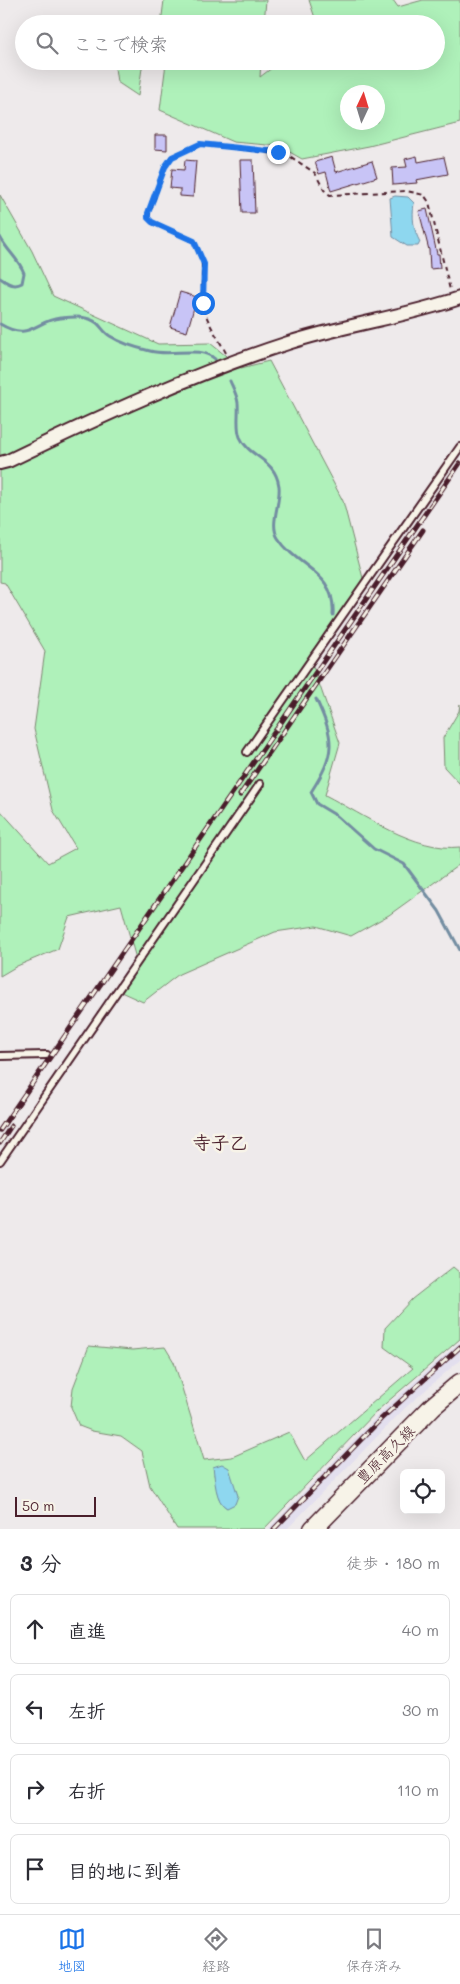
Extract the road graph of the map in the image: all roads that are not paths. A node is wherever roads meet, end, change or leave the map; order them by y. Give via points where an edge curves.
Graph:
1 (456, 299) edge
2 (460, 447) edge
3 (0, 463) edge
4 (247, 752) dead end
5 (260, 784) dead end
6 (47, 1055) dead end
7 (0, 1056) edge
8 (0, 1160) edge
9 (460, 1383) edge
10 (313, 1529) edge

1 - 3 street via 289,343 232,363
2 - 4 lane
5 - 8 lane via 68,1055
6 - 7 lane
9 - 10 main road, 豊原高久線 via 433,1406

